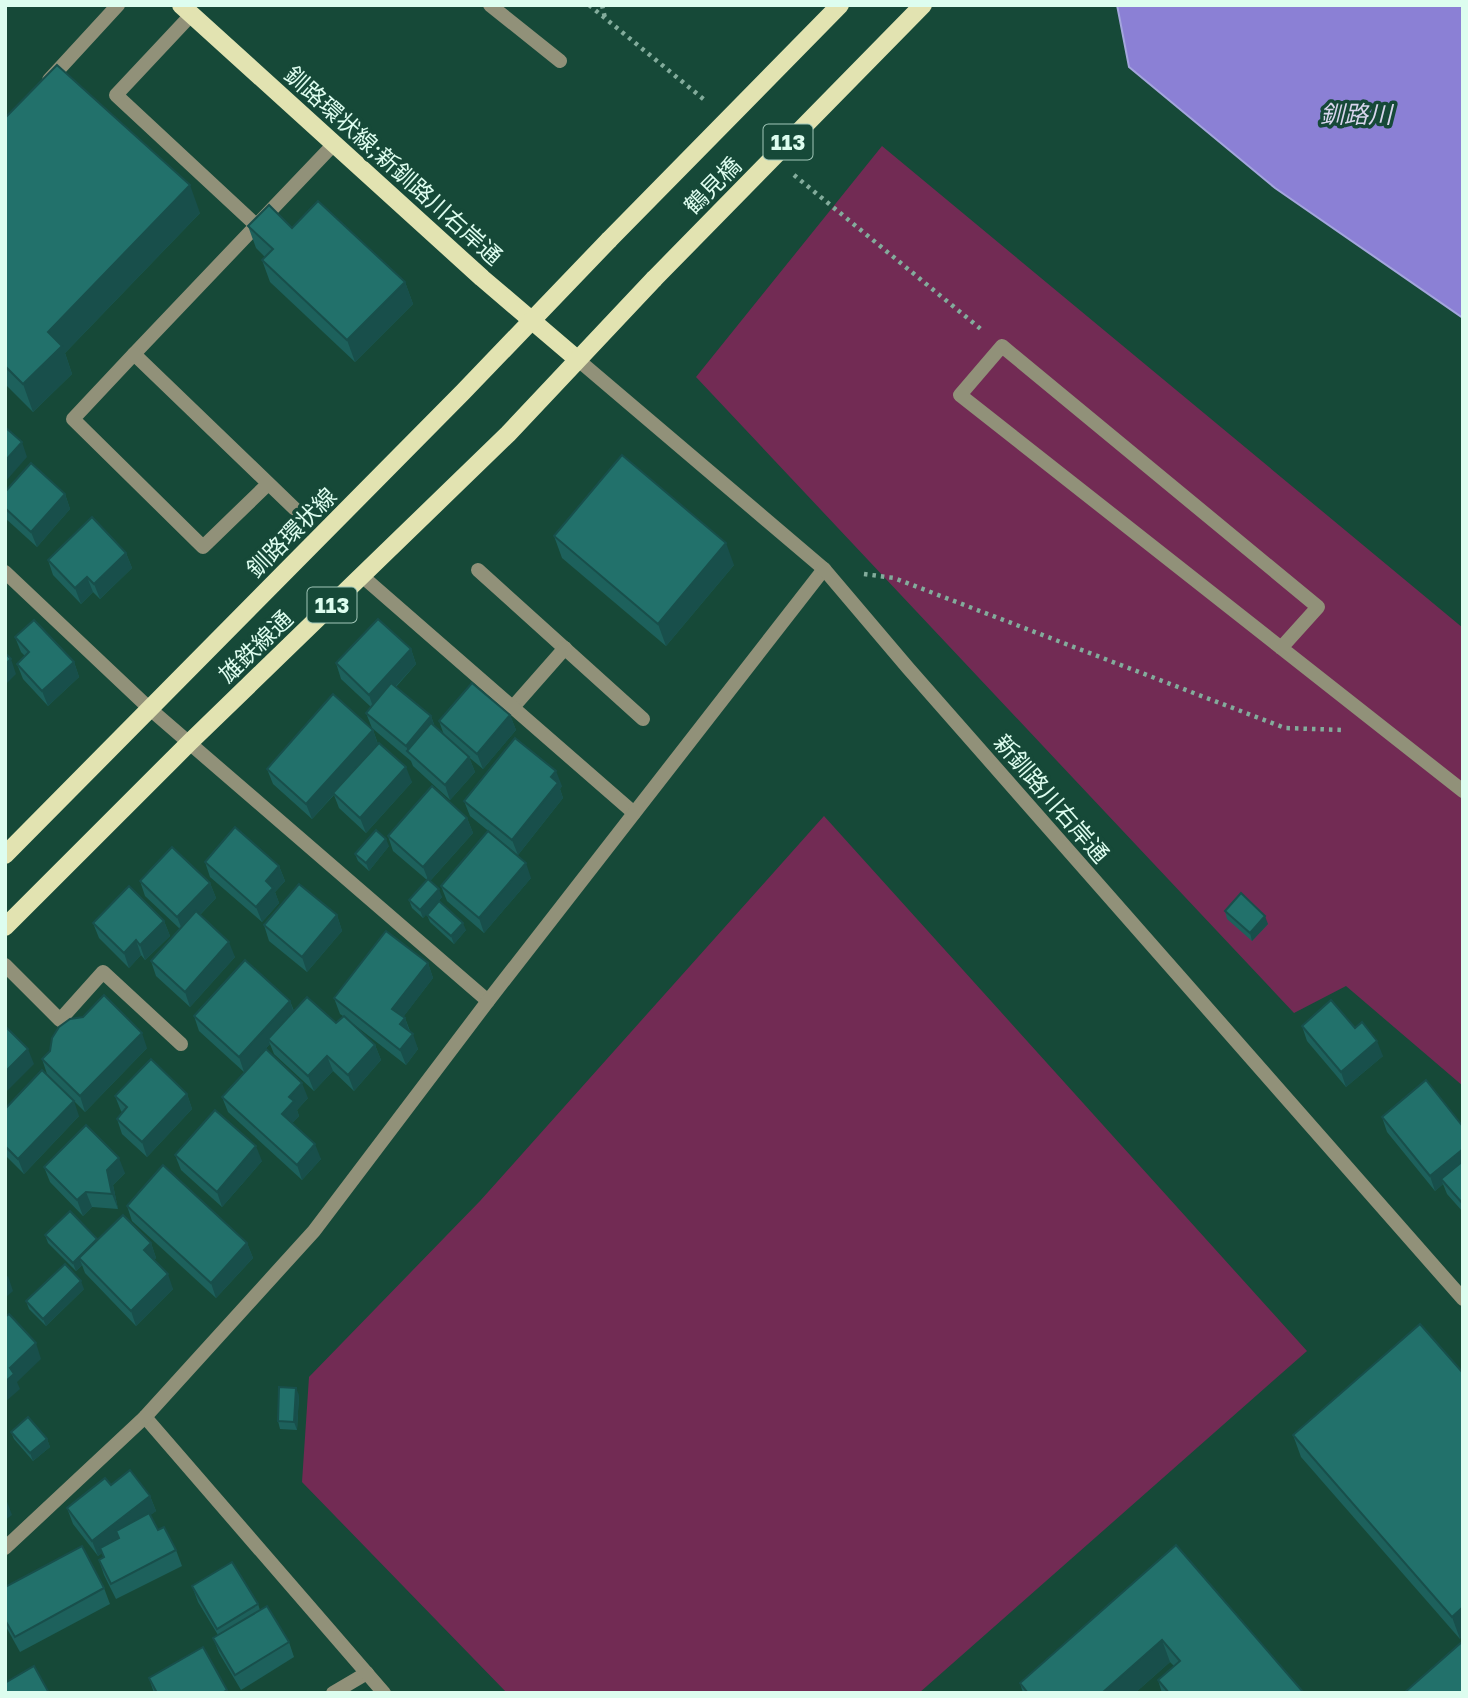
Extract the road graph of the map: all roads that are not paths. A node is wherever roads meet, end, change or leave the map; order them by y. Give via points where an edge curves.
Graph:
1 (118, 5) edge
2 (490, 5) edge
3 (840, 5) edge
4 (923, 5) edge
5 (187, 10) edge
6 (560, 61) dead end
7 (43, 87) edge
8 (334, 144) junction
9 (257, 226) junction
10 (609, 240) joint
11 (654, 279) joint
12 (530, 320) junction
13 (134, 354) junction
14 (576, 359) junction
15 (268, 484) junction
16 (295, 509) dead end
17 (824, 569) junction
18 (478, 570) dead end
19 (5, 572) edge
20 (362, 576) junction
21 (565, 648) junction
22 (1281, 648) junction
23 (513, 707) junction
24 (150, 709) junction
25 (643, 719) dead end
26 (189, 743) junction
27 (1463, 791) edge
28 (634, 813) junction
29 (5, 855) edge
30 (5, 927) edge
31 (5, 965) edge
32 (488, 1001) junction
33 (181, 1044) dead end
34 (1463, 1299) edge
35 (145, 1416) junction
36 (5, 1548) edge
37 (367, 1673) junction
38 (333, 1693) edge
39 (384, 1693) edge

1 - 7 street
2 - 6 street
3 - 10 main road, 鶴見橋 / 113, bridge
4 - 11 main road, 鶴見橋 / 113, bridge
5 - 8 main road, 釧路環状線;新釧路川右岸通
5 - 9 street via 116,95
8 - 9 street
8 - 12 main road, 釧路環状線;新釧路川右岸通
9 - 13 street
10 - 12 main road, 釧路環状線 / 113
11 - 14 main road, 雄鉄線通 / 113
12 - 14 main road, 釧路環状線;新釧路川右岸通
12 - 24 main road, 釧路環状線 / 113
13 - 15 street
13 - 15 street via 73,419 203,547
14 - 17 street, 新釧路川右岸通
14 - 20 main road, 雄鉄線通 / 113 via 508,434
15 - 16 street
17 - 28 street
17 - 34 street, 新釧路川右岸通
18 - 21 street
19 - 24 street
20 - 23 street
20 - 26 main road, 雄鉄線通 / 113
21 - 23 street
21 - 25 street
22 - 22 street via 1318,607 1002,346 960,395
22 - 27 street
23 - 28 street
24 - 26 street
24 - 29 main road, 釧路環状線 / 113
26 - 30 main road, 雄鉄線通 / 113
26 - 32 street
28 - 32 street
31 - 33 street via 60,1020 103,972
32 - 35 street via 314,1231
35 - 36 street
35 - 37 street
37 - 38 street
37 - 39 street

